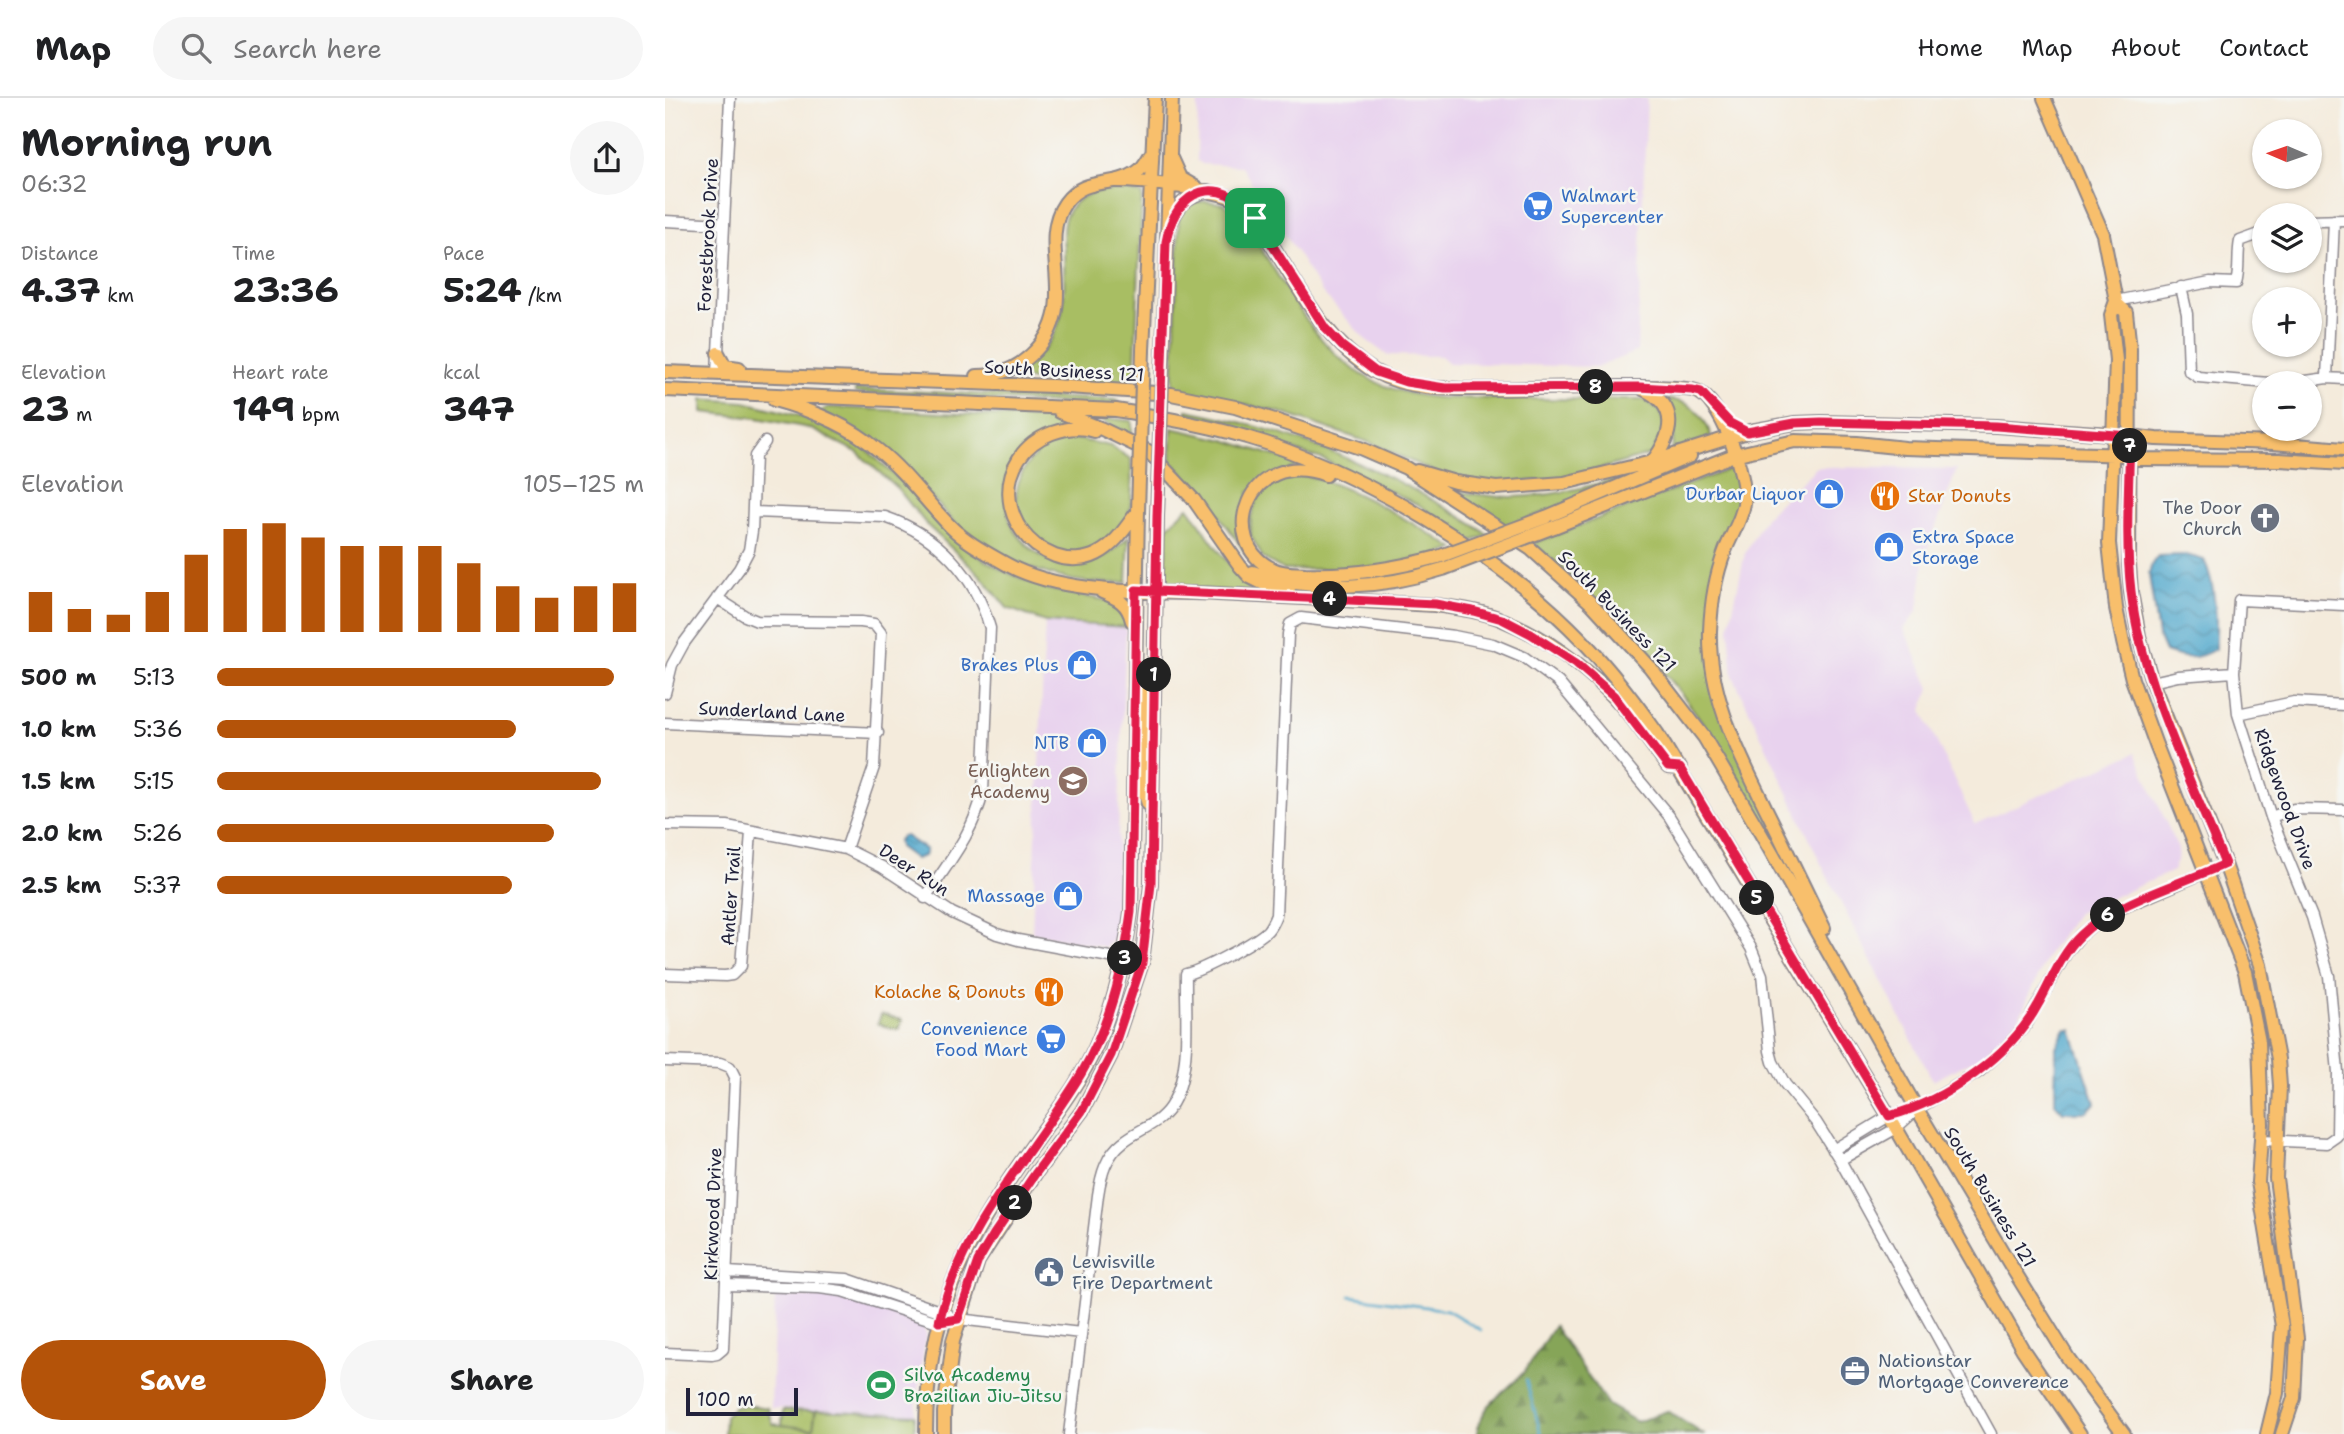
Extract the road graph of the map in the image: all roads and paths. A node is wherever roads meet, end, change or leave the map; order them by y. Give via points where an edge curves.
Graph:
1 (730, 98) edge
2 (1155, 98) edge
3 (1172, 98) edge
4 (2043, 98) edge
5 (1153, 151) junction
6 (1170, 153) junction
7 (1115, 181) junction
8 (1151, 185) junction
9 (1168, 186) junction
10 (1207, 191) junction
11 (665, 220) edge
12 (2339, 220) edge
13 (724, 224) junction
14 (2252, 237) edge
15 (1166, 242) junction
16 (2181, 288) junction
17 (2117, 303) junction
18 (718, 353) junction
19 (665, 372) edge
20 (717, 374) junction
21 (754, 375) junction
22 (2327, 378) junction
23 (857, 379) junction
24 (2322, 379) edge
25 (2344, 379) edge
26 (2252, 382) edge
27 (1639, 387) junction
28 (667, 390) edge
29 (739, 393) junction
30 (819, 396) junction
31 (1043, 407) junction
32 (1716, 410) junction
33 (1954, 425) junction
34 (1747, 432) junction
35 (2112, 433) junction
36 (2130, 436) junction
37 (1729, 438) junction
38 (765, 442) dead end
39 (1135, 443) junction
40 (1763, 447) junction
41 (1702, 448) junction
42 (1950, 449) junction
43 (2344, 449) edge
44 (2112, 454) junction
45 (1734, 455) junction
46 (2130, 455) junction
47 (1652, 462) junction
48 (2344, 464) edge
49 (1406, 468) junction
50 (1345, 476) junction
51 (1743, 479) junction
52 (1138, 511) junction
53 (753, 512) junction
54 (1550, 522) junction
55 (1440, 563) junction
56 (1240, 566) junction
57 (1092, 588) junction
58 (1136, 590) junction
59 (1156, 591) junction
60 (1187, 592) junction
61 (717, 598) junction
62 (1368, 601) junction
63 (2344, 605) edge
64 (1135, 645) junction
65 (1154, 645) junction
66 (2235, 672) junction
67 (2132, 679) junction
68 (2152, 682) junction
69 (1135, 689) junction
70 (665, 693) edge
71 (2344, 705) edge
72 (2238, 714) junction
73 (665, 723) edge
74 (878, 733) junction
75 (1680, 768) junction
76 (2344, 810) edge
77 (1152, 814) junction
78 (2271, 817) junction
79 (665, 825) edge
80 (751, 832) junction
81 (846, 849) junction
82 (2225, 864) junction
83 (2207, 872) junction
84 (925, 898) junction
85 (1125, 959) junction
86 (1142, 963) junction
87 (665, 974) edge
88 (1862, 1011) junction
89 (665, 1061) edge
90 (1917, 1108) junction
91 (1889, 1116) junction
92 (1895, 1129) junction
93 (2261, 1140) junction
94 (2277, 1142) junction
95 (1833, 1150) junction
96 (1840, 1160) junction
97 (2268, 1232) junction
98 (727, 1272) junction
99 (2289, 1277) junction
100 (726, 1285) junction
101 (940, 1316) junction
102 (958, 1319) junction
103 (2282, 1326) junction
104 (1081, 1333) junction
105 (665, 1353) edge
106 (2295, 1386) junction
107 (2277, 1393) junction
108 (926, 1434) edge
109 (944, 1434) edge
110 (1069, 1434) edge
111 (1991, 1434) edge
112 (2080, 1434) edge
113 (2123, 1434) edge
114 (2267, 1434) edge
115 (2276, 1434) edge
116 (2282, 1434) edge

1 - 13 street, Forestbrook Drive
2 - 5 main road
3 - 6 main road
4 - 17 main road via 2103,234
5 - 7 main road via 1138,172
5 - 8 main road
6 - 9 main road
6 - 10 main road via 1180,178
7 - 8 main road
7 - 23 main road via 1090,184 1064,204 1055,231 1056,312 1043,342 1021,363 993,376
8 - 9 main road
8 - 52 main road, bridge
9 - 10 main road
9 - 15 main road
10 - 15 main road via 1183,202
10 - 27 main road via 1230,196 1248,208 1325,328 1376,372 1445,388
11 - 13 street
12 - 22 street
13 - 18 street, Forestbrook Drive
14 - 16 street via 2240,241 2236,283
15 - 59 main road, bridge
16 - 17 street
16 - 26 street via 2189,371 2197,377
17 - 35 main road via 2111,315 2116,360
17 - 36 main road via 2126,312 2130,349
18 - 20 street, Forestbrook Drive
18 - 21 main road via 725,366 746,368
19 - 20 main road, South Business 121
20 - 21 main road, South Business 121
20 - 28 main road
21 - 23 main road, South Business 121
22 - 24 street
22 - 25 street
23 - 30 main road
23 - 49 main road, South Business 121 via 1171,394 1259,413
27 - 32 main road via 1701,392
27 - 47 main road via 1662,402 1670,427 1665,445
28 - 29 main road, South Business 121
29 - 30 main road, South Business 121
29 - 57 main road via 825,416 877,449 969,541 1011,567
30 - 31 main road, South Business 121
31 - 39 main road
31 - 50 main road, South Business 121 via 1116,410 1197,424 1269,444
32 - 34 main road
32 - 37 main road
33 - 34 main road via 1821,422
33 - 35 main road
33 - 42 main road
34 - 37 main road
35 - 36 main road
35 - 44 main road
36 - 43 main road
36 - 46 main road
37 - 41 main road
37 - 45 main road
38 - 53 street via 755,456
39 - 52 main road via 1079,428 1058,430 1034,442 1019,459 1009,483 1015,521 1025,536 1042,551 1062,558 1081,559 1103,551
39 - 56 main road via 1158,459 1194,500
40 - 42 main road via 1817,441
40 - 45 main road
40 - 51 main road via 1748,463
41 - 47 main road
41 - 54 main road
42 - 44 main road
44 - 46 main road
44 - 67 main road via 2112,581
45 - 51 main road
45 - 54 main road
46 - 48 main road via 2139,459
46 - 68 main road via 2131,592
47 - 49 main road via 1589,478 1496,488
49 - 88 main road, South Business 121 via 1531,549 1591,603 1665,684 1703,737
50 - 55 main road via 1336,479 1306,469 1288,469 1255,489 1244,520 1249,545 1262,562 1286,573 1331,575
50 - 75 main road, South Business 121 via 1464,543 1568,626 1634,701
51 - 88 main road via 1743,508 1725,550 1711,610 1715,681 1730,731
52 - 58 main road
53 - 61 street via 749,550
53 - 84 street via 885,517 906,524 925,535 967,575 984,607 989,628 983,792 978,816
54 - 55 main road, bridge
55 - 56 main road via 1399,581 1332,585 1283,581
56 - 62 main road via 1249,577 1266,585 1311,594 1357,595
57 - 58 main road
57 - 64 main road via 1127,606
58 - 59 main road
58 - 64 main road
59 - 60 main road
59 - 65 main road
60 - 62 main road
60 - 65 main road via 1165,605
61 - 70 street via 684,643
61 - 74 street via 757,621 874,624 881,633
62 - 75 main road via 1473,611 1531,634 1576,663 1614,696 1668,767
63 - 66 street, Ridgewood Drive via 2239,600
64 - 69 main road
65 - 77 main road
66 - 68 street
66 - 72 street, Ridgewood Drive
67 - 68 main road
67 - 83 main road
68 - 82 main road
69 - 77 main road via 1144,694 1142,785
69 - 85 main road via 1131,912
71 - 72 street via 2294,702
72 - 78 street, Ridgewood Drive
73 - 74 street, Sunderland Lane
74 - 81 street via 874,767
75 - 91 main road, South Business 121
76 - 78 street via 2294,810
77 - 86 main road via 1151,884
78 - 94 street, Ridgewood Drive via 2312,916 2329,976 2338,1072 2337,1136 2327,1143
79 - 80 street, Deer Run via 727,826
80 - 81 street, Deer Run
80 - 87 street, Antler Trail via 741,966 725,976
81 - 84 street, Deer Run via 882,867
82 - 83 street
82 - 94 main road via 2260,965 2272,1025 2280,1086
83 - 90 street via 2099,920 2067,952 2026,1025 2006,1047 1979,1072
83 - 93 main road via 2245,972 2253,1009 2262,1080
84 - 85 street, Deer Run via 997,934
85 - 86 street, Deer Run
85 - 101 main road via 1096,1046 986,1213 956,1271
86 - 102 main road via 1111,1055 1082,1111 978,1261
88 - 90 main road, South Business 121
89 - 98 street, Kirkwood Drive via 720,1063 730,1067 735,1077
90 - 91 street
90 - 92 street
90 - 113 main road, South Business 121 via 2062,1349
91 - 92 main road, South Business 121
91 - 95 street
92 - 96 street
92 - 112 main road, South Business 121 via 2023,1350
93 - 94 street, Ridgewood Drive
93 - 97 main road via 2258,1181
94 - 99 main road via 2276,1178
95 - 96 street
95 - 104 street via 1773,1062 1762,975 1751,948 1669,816 1558,682 1524,657 1493,643 1301,618 1290,624 1288,634 1276,915 1258,938 1186,974 1181,1083 1168,1111 1123,1142 1104,1167
96 - 111 street
97 - 99 main road via 2275,1237
97 - 103 main road
98 - 100 street, Kirkwood Drive
98 - 101 street via 847,1279
99 - 106 main road via 2297,1338
100 - 101 street via 842,1291
100 - 105 street, Kirkwood Drive via 723,1349 712,1355
101 - 102 street
101 - 108 main road via 929,1370
102 - 104 street
102 - 109 main road
103 - 106 main road via 2289,1337 2288,1371
103 - 107 main road
104 - 110 street
106 - 116 main road
107 - 114 main road
107 - 115 main road via 2282,1409

